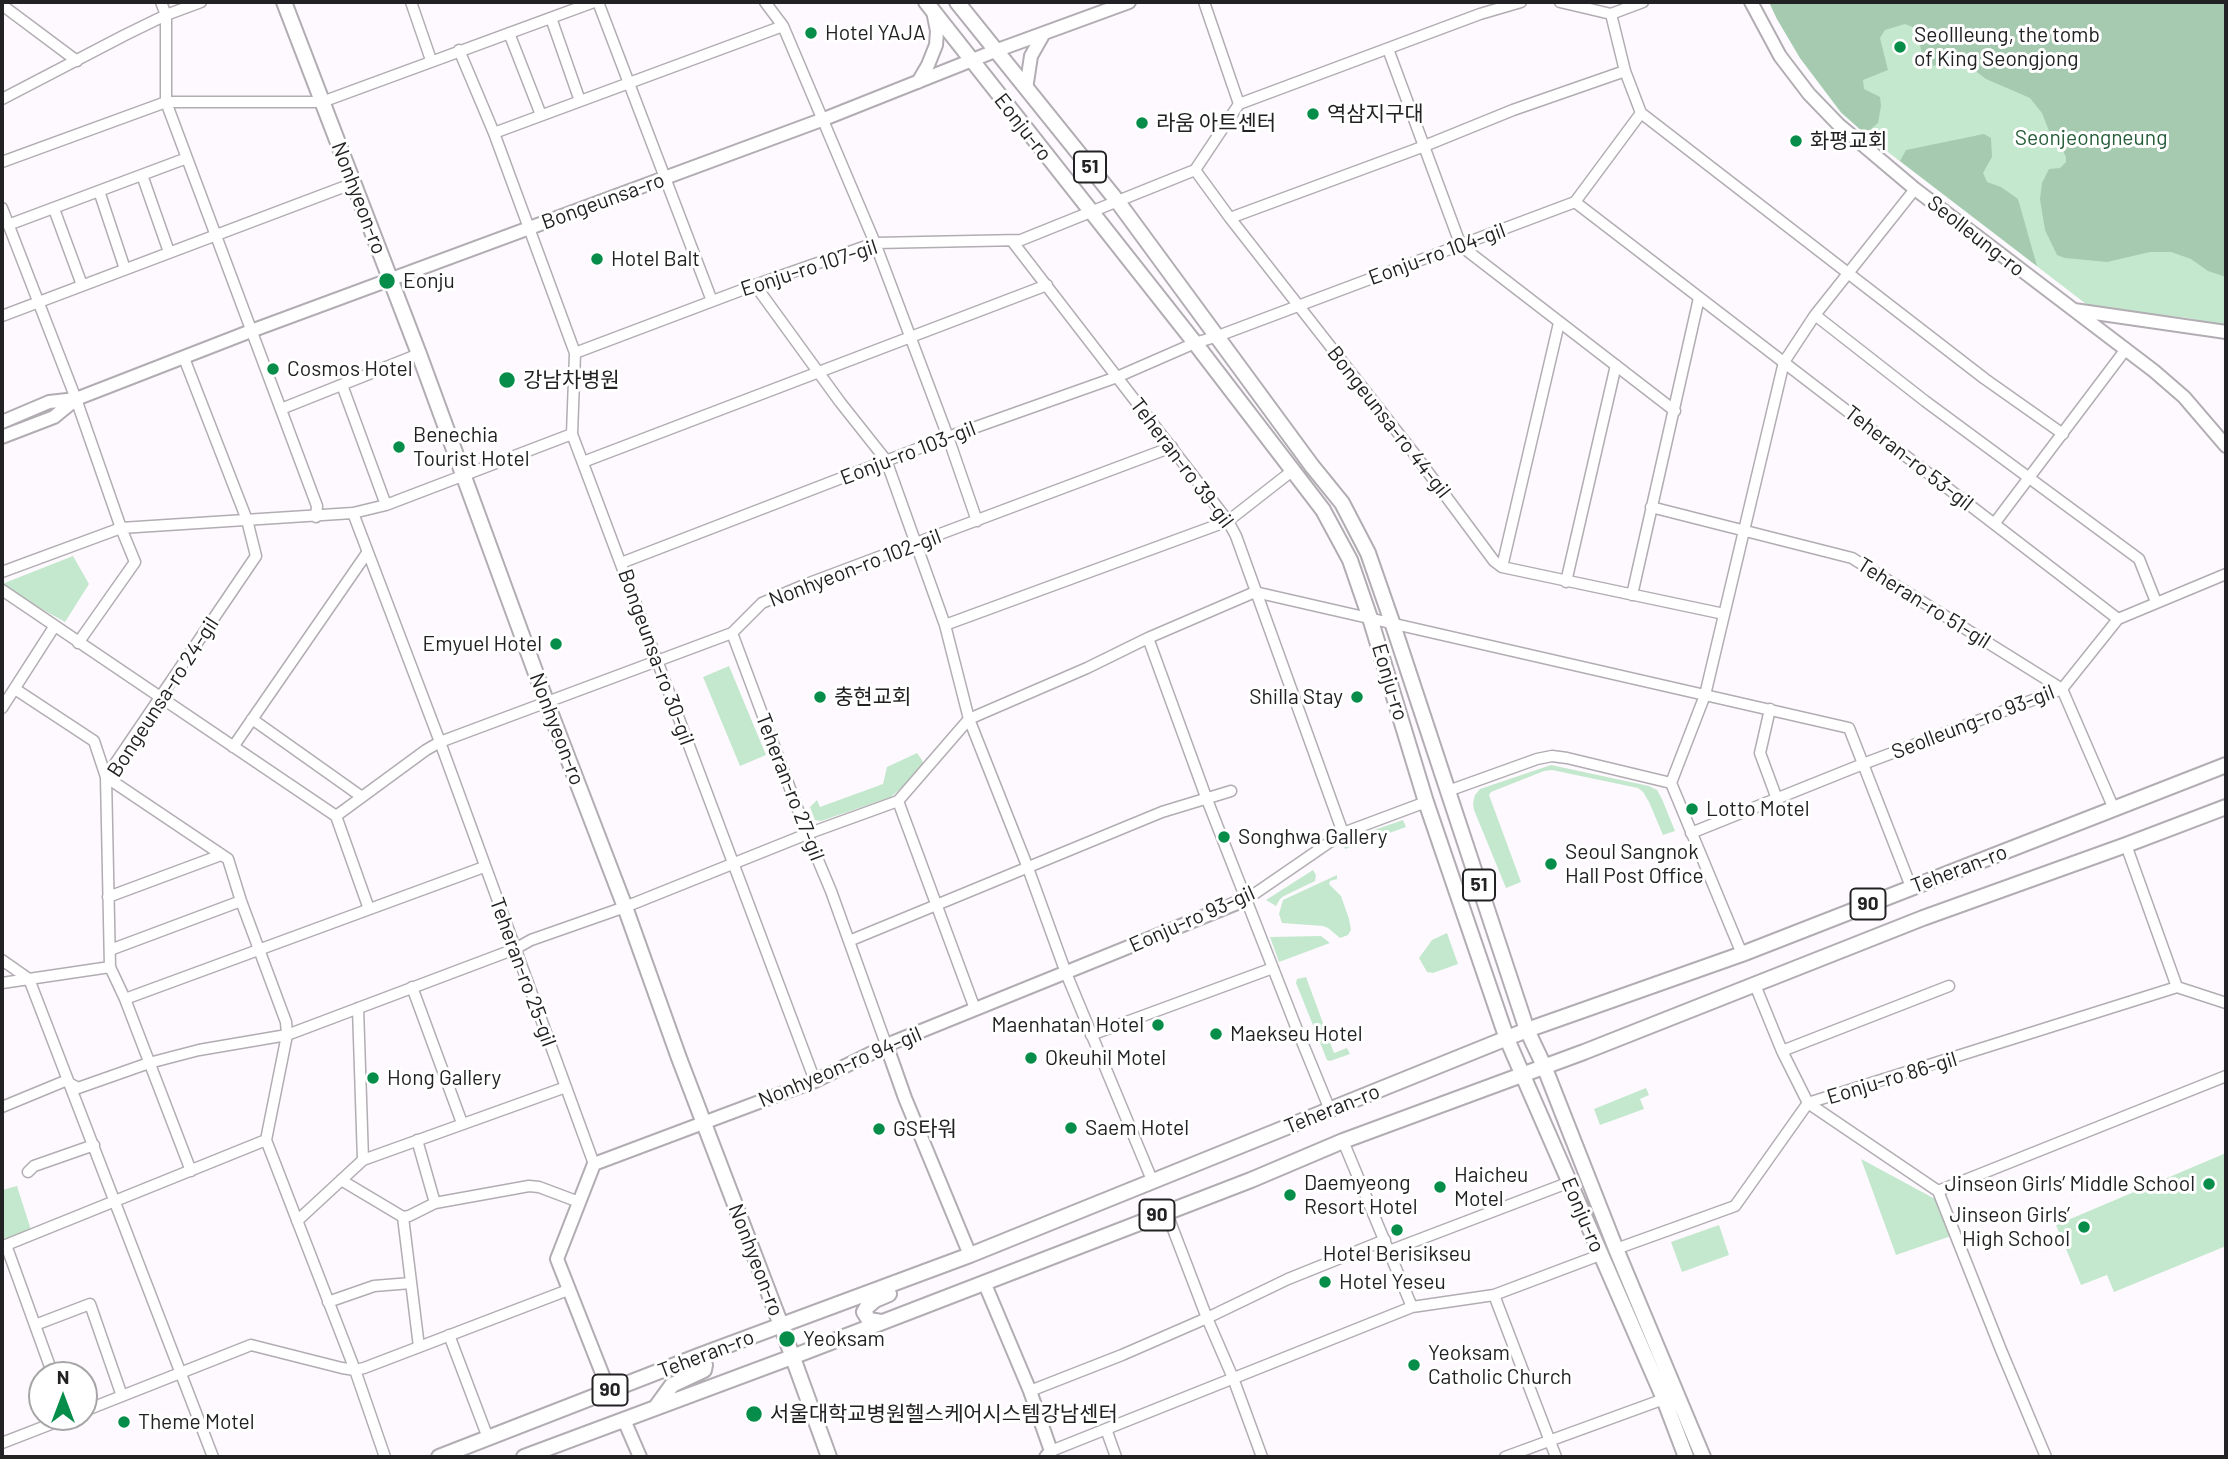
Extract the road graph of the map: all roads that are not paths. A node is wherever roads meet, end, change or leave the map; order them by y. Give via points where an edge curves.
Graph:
1 (161, 2) edge
2 (201, 2) edge
3 (284, 2) edge
4 (411, 2) edge
5 (596, 2) edge
6 (765, 2) edge
7 (957, 2) edge
8 (1129, 2) edge
9 (1203, 2) edge
10 (1521, 2) edge
11 (1560, 2) edge
12 (1643, 2) edge
13 (1751, 2) edge
14 (2, 5) edge
15 (930, 6) edge
16 (1611, 14) junction
17 (166, 15) junction
18 (551, 18) junction
19 (783, 26) junction
20 (509, 33) junction
21 (1044, 33) junction
22 (1388, 49) junction
23 (459, 50) junction
24 (996, 51) junction
25 (431, 60) junction
26 (971, 60) junction
27 (77, 61) junction
28 (1625, 71) junction
29 (918, 82) junction
30 (629, 83) junction
31 (1027, 89) junction
32 (2, 99) edge
33 (580, 101) junction
34 (166, 102) junction
35 (322, 102) junction
36 (1239, 104) junction
37 (1641, 113) junction
38 (541, 116) junction
39 (824, 119) junction
40 (494, 133) junction
41 (1422, 147) junction
42 (187, 158) junction
43 (2, 162) edge
44 (1195, 170) junction
45 (142, 175) junction
46 (664, 178) junction
47 (354, 183) junction
48 (1915, 189) junction
49 (99, 191) junction
50 (1118, 202) junction
51 (1575, 202) junction
52 (2, 208) edge
53 (54, 209) junction
54 (1091, 212) junction
55 (1230, 218) junction
56 (8, 225) junction
57 (528, 229) junction
58 (216, 235) junction
59 (1012, 241) junction
60 (874, 243) junction
61 (1461, 246) junction
62 (169, 252) junction
63 (125, 269) junction
64 (1847, 274) junction
65 (390, 280) junction
66 (82, 285) junction
67 (755, 285) junction
68 (1047, 285) junction
69 (1699, 298) junction
70 (712, 301) junction
71 (38, 302) junction
72 (1298, 306) junction
73 (2072, 310) junction
74 (2, 316) edge
75 (1815, 316) junction
76 (1559, 323) junction
77 (251, 331) junction
78 (2226, 332) edge
79 (1218, 336) junction
80 (911, 338) junction
81 (1195, 342) junction
82 (2126, 349) junction
83 (575, 353) junction
84 (419, 354) junction
85 (184, 358) junction
86 (1784, 362) junction
87 (1616, 365) junction
88 (820, 373) junction
89 (1117, 377) junction
90 (342, 385) junction
91 (76, 399) junction
92 (281, 409) junction
93 (1675, 411) junction
94 (2, 422) edge
95 (572, 434) junction
96 (2063, 434) junction
97 (2, 437) edge
98 (948, 437) junction
99 (2226, 446) edge
100 (1172, 447) junction
101 (886, 460) junction
102 (583, 462) junction
103 (1292, 471) junction
104 (464, 475) junction
105 (2029, 478) junction
106 (386, 505) junction
107 (1651, 507) junction
108 (353, 513) junction
109 (316, 516) junction
110 (247, 520) junction
111 (977, 521) junction
112 (1228, 521) junction
113 (1994, 523) junction
114 (121, 528) junction
115 (1743, 531) junction
116 (915, 544) junction
117 (367, 553) junction
118 (621, 563) junction
119 (1502, 568) junction
120 (2, 572) edge
121 (2226, 574) edge
122 (1566, 582) junction
123 (2, 590) edge
124 (1255, 592) junction
125 (1632, 595) junction
126 (2156, 602) junction
127 (1724, 614) junction
128 (1370, 618) junction
129 (2119, 619) junction
130 (1392, 622) junction
131 (945, 625) junction
132 (54, 627) junction
133 (732, 633) junction
134 (1148, 638) junction
135 (78, 643) junction
136 (658, 660) junction
137 (15, 689) junction
138 (2062, 689) junction
139 (1705, 695) junction
140 (159, 698) junction
141 (546, 701) junction
142 (2, 708) edge
143 (1770, 709) junction
144 (252, 719) junction
145 (969, 719) junction
146 (440, 742) junction
147 (233, 747) junction
148 (1863, 764) junction
149 (2226, 765) edge
150 (106, 777) junction
151 (1671, 783) junction
152 (1231, 791) dead end
153 (1448, 791) junction
154 (362, 797) junction
155 (1206, 797) junction
156 (1777, 799) junction
157 (898, 801) junction
158 (1426, 802) junction
159 (2226, 807) edge
160 (2114, 809) junction
161 (336, 817) junction
162 (1343, 833) junction
163 (1691, 833) junction
164 (807, 834) junction
165 (2126, 845) junction
166 (221, 855) junction
167 (733, 865) junction
168 (484, 867) junction
169 (1028, 868) junction
170 (1911, 887) junction
171 (108, 897) junction
172 (1247, 899) junction
173 (241, 901) junction
174 (936, 904) junction
175 (625, 907) junction
176 (369, 909) junction
177 (849, 941) junction
178 (514, 948) junction
179 (110, 950) junction
180 (259, 951) junction
181 (1742, 954) junction
182 (2, 960) edge
183 (110, 967) junction
184 (1273, 968) junction
185 (1066, 973) junction
186 (29, 979) junction
187 (2, 983) edge
188 (1755, 985) junction
189 (1949, 986) dead end
190 (412, 987) junction
191 (2177, 987) junction
192 (125, 999) junction
193 (2226, 1003) edge
194 (358, 1008) junction
195 (975, 1009) junction
196 (1527, 1030) junction
197 (287, 1035) junction
198 (1091, 1035) junction
199 (1507, 1038) junction
200 (887, 1047) junction
201 (1782, 1051) junction
202 (149, 1063) junction
203 (1544, 1066) junction
204 (1523, 1075) junction
205 (2226, 1076) edge
206 (815, 1081) junction
207 (71, 1085) junction
208 (566, 1087) junction
209 (1808, 1103) junction
210 (2, 1107) edge
211 (1330, 1110) junction
212 (704, 1123) junction
213 (462, 1124) junction
214 (266, 1140) junction
215 (417, 1140) junction
216 (1343, 1141) junction
217 (94, 1145) junction
218 (363, 1160) junction
219 (594, 1164) junction
220 (191, 1171) junction
221 (28, 1172) dead end
222 (341, 1180) junction
223 (1152, 1180) junction
224 (1570, 1182) junction
225 (1938, 1191) junction
226 (116, 1202) junction
227 (579, 1202) junction
228 (435, 1203) junction
229 (1166, 1211) junction
230 (403, 1217) junction
231 (297, 1221) junction
232 (1385, 1240) junction
233 (1616, 1249) junction
234 (1389, 1251) junction
235 (970, 1255) junction
236 (1600, 1255) junction
237 (928, 1270) junction
238 (984, 1282) junction
239 (411, 1283) junction
240 (568, 1290) junction
241 (1494, 1295) junction
242 (328, 1301) junction
243 (1412, 1307) junction
244 (1207, 1318) junction
245 (881, 1322) junction
246 (35, 1325) junction
247 (781, 1325) junction
248 (449, 1335) junction
249 (419, 1347) junction
250 (701, 1355) junction
251 (792, 1357) junction
252 (48, 1361) edge
253 (355, 1370) junction
254 (180, 1374) junction
255 (1233, 1378) junction
256 (610, 1391) junction
257 (1030, 1391) junction
258 (122, 1396) junction
259 (1664, 1399) junction
260 (98, 1405) edge
261 (655, 1408) junction
262 (624, 1420) junction
263 (1106, 1429) junction
264 (33, 1431) edge
265 (488, 1438) junction
266 (1549, 1441) junction
267 (2, 1443) edge
268 (1048, 1454) edge
269 (213, 1457) edge
270 (385, 1457) edge
271 (439, 1457) edge
272 (524, 1457) edge
273 (640, 1457) edge
274 (829, 1457) edge
275 (1116, 1457) edge
276 (1262, 1457) edge
277 (1505, 1457) edge
278 (1556, 1457) edge
279 (1686, 1457) edge
280 (1703, 1457) edge
281 (2046, 1457) edge

1 - 17 street
2 - 17 street
3 - 35 main road, Nonhyeon-ro
4 - 25 street
5 - 18 street
5 - 30 street
6 - 19 street
7 - 24 main road, Eonju-ro / 51
8 - 21 main road, Bongeunsa-ro
9 - 36 street
10 - 22 street
11 - 16 street
12 - 16 street
13 - 48 main road, Seolleung-ro via 1780,56 1809,94
14 - 27 street
15 - 26 main road, Eonju-ro / 51
15 - 29 main road via 936,45
16 - 28 street
17 - 27 street
17 - 34 street
18 - 20 street
18 - 33 street
19 - 30 street
19 - 39 street
20 - 23 street
20 - 38 street
21 - 24 main road, Bongeunsa-ro
21 - 31 main road via 1031,56
22 - 36 street
22 - 41 street
23 - 25 street
23 - 40 street, Bongeunsa-ro 30-gil
24 - 26 main road, Bongeunsa-ro
24 - 31 main road, Eonju-ro / 51
25 - 35 street
26 - 29 main road, Bongeunsa-ro
26 - 54 main road, Eonju-ro / 51
27 - 32 street
28 - 37 street
28 - 41 street
29 - 39 main road, Bongeunsa-ro
30 - 33 street
30 - 46 street
31 - 50 main road, Eonju-ro / 51
33 - 38 street
34 - 35 street
34 - 42 street
34 - 43 street
35 - 47 main road, Nonhyeon-ro
36 - 44 street
37 - 51 street
37 - 64 street
38 - 40 street
39 - 46 main road, Bongeunsa-ro
39 - 60 street
40 - 57 street, Bongeunsa-ro 30-gil
41 - 55 street
41 - 61 street
42 - 45 street
42 - 58 street
44 - 50 street, Eonju-ro 107-gil
44 - 55 street, Bongeunsa-ro 44-gil
45 - 49 street
45 - 62 street
46 - 57 main road, Bongeunsa-ro
46 - 70 street
47 - 58 street
47 - 65 main road, Nonhyeon-ro
48 - 64 street
48 - 73 main road, Seolleung-ro
49 - 53 street
49 - 63 street
50 - 54 street, Eonju-ro 107-gil
50 - 79 main road, Eonju-ro / 51
51 - 61 street, Eonju-ro 104-gil
51 - 69 street, Teheran-ro 53-gil
52 - 56 street
53 - 56 street
53 - 66 street
54 - 59 street, Eonju-ro 107-gil
54 - 81 main road, Eonju-ro / 51
55 - 72 street, Bongeunsa-ro 44-gil
56 - 71 street
57 - 65 main road, Bongeunsa-ro
57 - 83 street, Bongeunsa-ro 30-gil
58 - 62 street
58 - 77 street
59 - 60 street, Eonju-ro 107-gil
59 - 68 street, Teheran-ro 39-gil
60 - 67 street, Eonju-ro 107-gil
60 - 80 street
61 - 72 street, Eonju-ro 104-gil
61 - 76 street
62 - 63 street
63 - 66 street
64 - 75 street
64 - 96 street
65 - 77 main road, Bongeunsa-ro
65 - 84 main road, Nonhyeon-ro
66 - 71 street
67 - 70 street, Eonju-ro 107-gil
67 - 88 street
68 - 80 street
68 - 89 street, Teheran-ro 39-gil
69 - 86 street, Teheran-ro 53-gil
69 - 93 street
70 - 83 street, Eonju-ro 107-gil
71 - 74 street
71 - 91 street
72 - 79 street, Eonju-ro 104-gil
72 - 119 street, Bongeunsa-ro 44-gil
73 - 78 main road
73 - 82 main road, Seolleung-ro
75 - 86 street
75 - 105 street
76 - 87 street
76 - 119 street
77 - 85 main road, Bongeunsa-ro
77 - 92 street
79 - 81 street, Eonju-ro 104-gil
79 - 130 main road, Eonju-ro / 51 via 1342,502
80 - 88 street
80 - 98 street
81 - 89 street, Eonju-ro 103-gil
81 - 103 main road, Eonju-ro / 51
82 - 96 street
82 - 99 main road, Seolleung-ro via 2184,397
83 - 95 street, Bongeunsa-ro 30-gil
84 - 90 street
84 - 104 main road, Nonhyeon-ro
85 - 91 main road, Bongeunsa-ro
85 - 110 street, Bongeunsa-ro 24-gil
86 - 113 street, Teheran-ro 53-gil
86 - 115 street
87 - 93 street
87 - 122 street
88 - 101 street
88 - 102 street
89 - 98 street, Eonju-ro 103-gil
89 - 100 street, Teheran-ro 39-gil
90 - 92 street
90 - 106 street
91 - 94 main road, Bongeunsa-ro via 49,402
91 - 97 main road, Bongeunsa-ro via 54,417
91 - 114 street
92 - 109 street via 317,506
93 - 107 street
95 - 102 street, Bongeunsa-ro 30-gil
95 - 104 street
96 - 105 street
98 - 101 street, Eonju-ro 103-gil
98 - 111 street
100 - 111 street, Nonhyeon-ro 102-gil
100 - 112 street, Teheran-ro 39-gil
101 - 116 street
101 - 118 street, Eonju-ro 103-gil
102 - 118 street, Bongeunsa-ro 30-gil
103 - 112 street
103 - 128 main road, Eonju-ro / 51 via 1323,510 1350,561
104 - 106 street
104 - 141 main road, Nonhyeon-ro
105 - 113 street
105 - 126 street via 2139,559
106 - 108 street
107 - 115 street, Teheran-ro 51-gil
107 - 125 street
108 - 109 street
108 - 117 street, Teheran-ro 25-gil
109 - 110 street
110 - 114 street
110 - 140 street, Bongeunsa-ro 24-gil via 256,556
111 - 116 street, Nonhyeon-ro 102-gil
112 - 124 street, Teheran-ro 39-gil
112 - 131 street
113 - 129 street, Teheran-ro 53-gil
114 - 120 street
114 - 135 street via 135,562
115 - 127 street
115 - 138 street, Teheran-ro 51-gil via 1852,558
116 - 131 street
116 - 133 street, Nonhyeon-ro 102-gil via 762,603
117 - 144 street
117 - 146 street, Teheran-ro 25-gil
118 - 136 street, Bongeunsa-ro 30-gil
119 - 122 street
121 - 126 street, Seolleung-ro 93-gil
122 - 125 street
123 - 132 street
124 - 128 street
124 - 134 street
124 - 162 street, Teheran-ro 39-gil
125 - 127 street
126 - 129 street, Seolleung-ro 93-gil
127 - 139 street
128 - 130 street
128 - 158 main road, Eonju-ro / 51
129 - 138 street, Seolleung-ro 93-gil
130 - 139 street
130 - 153 main road, Eonju-ro / 51
131 - 145 street
132 - 135 street
132 - 137 street
133 - 136 street, Nonhyeon-ro 102-gil
133 - 164 street, Teheran-ro 27-gil
134 - 145 street
134 - 155 street
135 - 140 street
136 - 141 street, Nonhyeon-ro 102-gil
136 - 167 street, Bongeunsa-ro 30-gil
137 - 142 street
137 - 150 street via 94,741
138 - 148 street, Seolleung-ro 93-gil
138 - 160 street
139 - 143 street
139 - 151 street
140 - 147 street
140 - 150 street, Bongeunsa-ro 24-gil
141 - 146 street, Nonhyeon-ro 102-gil
141 - 175 main road, Nonhyeon-ro
143 - 148 street via 1849,728
143 - 156 street via 1760,753
144 - 147 street
144 - 154 street
145 - 157 street
145 - 169 street
146 - 154 street, Nonhyeon-ro 102-gil
146 - 168 street, Teheran-ro 25-gil
147 - 161 street
148 - 156 street, Seolleung-ro 93-gil
148 - 170 street
149 - 160 main road, Teheran-ro / 90
150 - 166 street
150 - 171 street, Bongeunsa-ro 24-gil
151 - 153 street via 1552,756
151 - 163 street
152 - 155 street
153 - 196 main road, Eonju-ro / 51
154 - 161 street, Nonhyeon-ro 102-gil
155 - 169 street
155 - 172 street
156 - 163 street, Seolleung-ro 93-gil
157 - 164 street
157 - 174 street
158 - 162 street, Eonju-ro 93-gil
158 - 199 main road, Eonju-ro / 51
159 - 165 main road, Teheran-ro / 90
160 - 170 main road, Teheran-ro / 90
161 - 176 street
162 - 172 street, Eonju-ro 93-gil
163 - 181 street
164 - 167 street
164 - 177 street, Teheran-ro 27-gil
165 - 188 main road, Teheran-ro / 90
165 - 191 street
166 - 171 street
166 - 173 street via 228,859
167 - 175 street
167 - 206 street, Bongeunsa-ro 30-gil
168 - 176 street
168 - 178 street, Teheran-ro 25-gil
169 - 174 street
169 - 185 street
170 - 181 main road, Teheran-ro / 90
171 - 179 street, Bongeunsa-ro 24-gil
172 - 184 street
172 - 185 main road, Eonju-ro 93-gil
173 - 179 street
173 - 180 street
174 - 177 street
174 - 195 street
175 - 178 street
175 - 212 main road, Nonhyeon-ro
176 - 180 street
177 - 200 street, Teheran-ro 27-gil
178 - 190 street
178 - 208 street, Teheran-ro 25-gil
179 - 183 street, Bongeunsa-ro 24-gil
180 - 192 street
180 - 197 street
181 - 196 main road, Teheran-ro / 90
182 - 186 street
183 - 186 street
183 - 192 street, Bongeunsa-ro 24-gil
184 - 198 street
184 - 211 street
185 - 195 main road, Nonhyeon-ro 94-gil
185 - 198 street
186 - 187 street
186 - 207 street
188 - 201 street
188 - 203 main road, Teheran-ro / 90
189 - 201 street
190 - 194 street
190 - 213 street
191 - 193 street
191 - 209 street, Eonju-ro 86-gil
192 - 202 street, Bongeunsa-ro 24-gil
194 - 197 street
194 - 218 street
195 - 200 main road, Nonhyeon-ro 94-gil
196 - 199 main road, Teheran-ro / 90
196 - 203 main road, Eonju-ro / 51
197 - 202 street
197 - 214 street
198 - 223 street
199 - 204 main road, Eonju-ro / 51
199 - 211 main road, Teheran-ro / 90
200 - 206 main road, Nonhyeon-ro 94-gil
200 - 235 main road, Teheran-ro 27-gil
201 - 209 street
202 - 207 street via 78,1087
202 - 220 street, Bongeunsa-ro 24-gil
203 - 204 main road, Teheran-ro / 90
203 - 233 main road, Eonju-ro / 51
204 - 216 main road, Teheran-ro / 90
204 - 224 main road, Eonju-ro / 51
205 - 225 street
206 - 212 main road, Nonhyeon-ro 94-gil
207 - 210 street via 65,1082
207 - 217 street
208 - 213 street
208 - 219 street, Teheran-ro 25-gil
209 - 225 street
209 - 233 street, Eonju-ro 86-gil via 1735,1206
211 - 223 main road, Teheran-ro / 90
212 - 219 main road, Nonhyeon-ro 94-gil
212 - 247 main road, Nonhyeon-ro
213 - 215 street
214 - 220 street
214 - 231 street
215 - 218 street
215 - 228 street
216 - 229 main road, Teheran-ro / 90
216 - 232 street
217 - 221 street
217 - 226 street
218 - 222 street
219 - 227 main road
220 - 226 street
222 - 230 street
222 - 231 street
223 - 235 main road, Teheran-ro / 90
224 - 234 street
224 - 236 main road, Eonju-ro / 51
225 - 281 street
226 - 246 street via 6,1245
226 - 254 street
227 - 228 street via 529,1186
227 - 240 main road via 557,1259
228 - 230 street
229 - 238 main road, Teheran-ro / 90
229 - 244 street
230 - 239 street
231 - 242 street
232 - 234 street
232 - 244 street
233 - 280 main road, Eonju-ro / 51
234 - 243 street
235 - 237 main road, Teheran-ro / 90
236 - 241 street
236 - 259 main road, Eonju-ro / 51
237 - 245 main road via 923,1279 867,1307 865,1317
237 - 247 main road, Teheran-ro / 90
238 - 245 main road, Teheran-ro / 90
238 - 257 main road
239 - 242 street via 374,1286
239 - 249 street
240 - 248 street
240 - 256 main road
241 - 243 street
241 - 266 street
242 - 253 street
243 - 255 street
244 - 255 street
244 - 257 street
245 - 251 main road, Teheran-ro / 90
246 - 252 street
246 - 258 street via 90,1304
247 - 250 main road, Teheran-ro / 90
247 - 251 main road, Nonhyeon-ro
248 - 249 street
248 - 265 street
249 - 253 street
250 - 256 main road, Teheran-ro / 90
250 - 261 main road via 704,1370 673,1385
251 - 261 main road, Teheran-ro / 90
251 - 274 main road, Nonhyeon-ro
253 - 254 street via 251,1345
253 - 270 street
254 - 258 street
254 - 269 street
255 - 263 street
255 - 276 street
256 - 265 main road, Teheran-ro / 90
257 - 268 main road
258 - 260 street
259 - 266 street
259 - 279 main road, Eonju-ro / 51
261 - 262 main road, Teheran-ro / 90
262 - 272 main road, Teheran-ro / 90
262 - 273 main road
263 - 268 street
263 - 275 street
264 - 267 street
265 - 271 main road, Teheran-ro / 90
266 - 277 street
266 - 278 street

